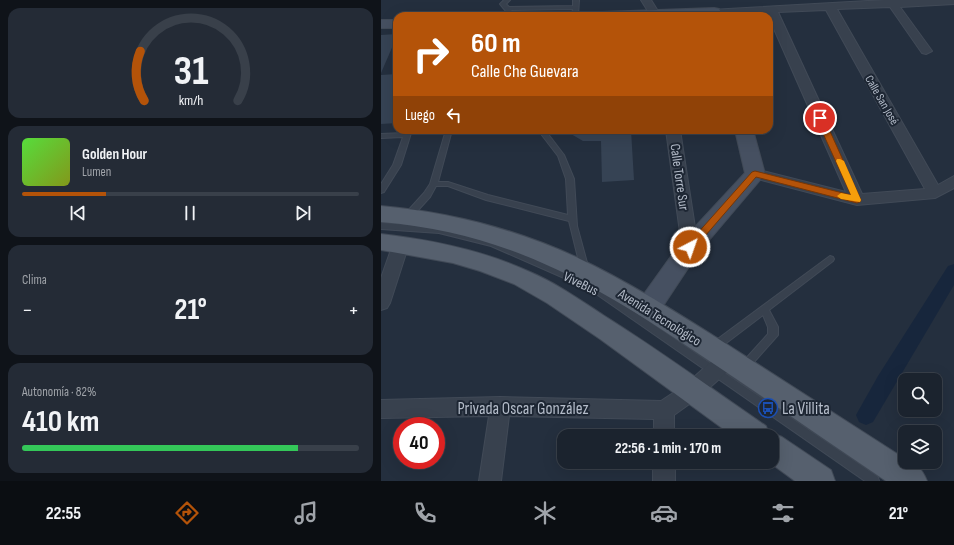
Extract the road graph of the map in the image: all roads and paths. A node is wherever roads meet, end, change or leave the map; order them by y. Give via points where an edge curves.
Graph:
1 (507, 0) edge
2 (576, 0) edge
3 (646, 0) edge
4 (705, 0) edge
5 (954, 1) edge
6 (891, 2) edge
7 (576, 7) junction
8 (830, 7) junction
9 (508, 9) junction
10 (771, 10) joint
11 (510, 12) edge
12 (575, 12) edge
13 (654, 12) edge
14 (714, 12) edge
15 (743, 12) edge
16 (773, 14) edge
17 (381, 24) edge
18 (393, 24) edge
19 (926, 51) dead end
20 (394, 134) edge
21 (407, 134) edge
22 (448, 134) edge
23 (544, 134) edge
24 (674, 134) edge
25 (745, 134) edge
26 (381, 136) edge
27 (755, 174) junction
28 (954, 181) edge
29 (434, 184) junction
30 (381, 190) edge
31 (935, 193) junction
32 (857, 200) junction
33 (381, 214) edge
34 (408, 216) junction
35 (572, 219) junction
36 (381, 226) edge
37 (391, 243) edge
38 (690, 247) junction
39 (830, 259) dead end
40 (585, 272) junction
41 (381, 303) edge
42 (648, 308) junction
43 (764, 309) junction
44 (724, 362) junction
45 (692, 391) junction
46 (500, 406) junction
47 (381, 409) edge
48 (664, 410) junction
49 (664, 429) edge
50 (746, 429) edge
51 (779, 452) edge
52 (664, 469) edge
53 (490, 481) edge
54 (664, 481) edge
55 (820, 481) edge
56 (874, 481) edge
57 (912, 481) edge

1 - 9 lane via 503,4
2 - 7 lane
3 - 13 street
4 - 14 street
5 - 6 street
6 - 8 street
6 - 19 street
7 - 9 lane
7 - 12 lane
8 - 10 street
8 - 31 street, Calle San José
9 - 11 lane
10 - 15 street
16 - 32 street
17 - 18 street
20 - 26 lane
21 - 30 lane via 397,165
22 - 29 lane
23 - 35 lane via 561,155 570,179
24 - 38 street, Calle Torre Sur
25 - 27 street
27 - 32 street
27 - 38 street
28 - 31 street
29 - 34 lane
29 - 35 lane via 448,184 486,197
31 - 32 street
33 - 34 main road, Avenida Tecnológico
34 - 40 main road, Avenida Tecnológico via 511,241
35 - 40 lane
36 - 44 lane, ViveBus via 439,230 493,244 592,286
37 - 41 street
37 - 45 main road via 451,254 522,278 617,336
38 - 42 street
39 - 43 lane
40 - 42 main road, Avenida Tecnológico
42 - 44 main road, Avenida Tecnológico
43 - 44 lane
43 - 44 lane via 773,327 773,335
44 - 45 street
44 - 56 lane, ViveBus
44 - 57 main road, Avenida Tecnológico
45 - 48 street
45 - 50 main road
46 - 47 street, Privada Oscar González
46 - 48 street, Privada Oscar González
46 - 53 street
48 - 49 street
51 - 55 main road
52 - 54 street

